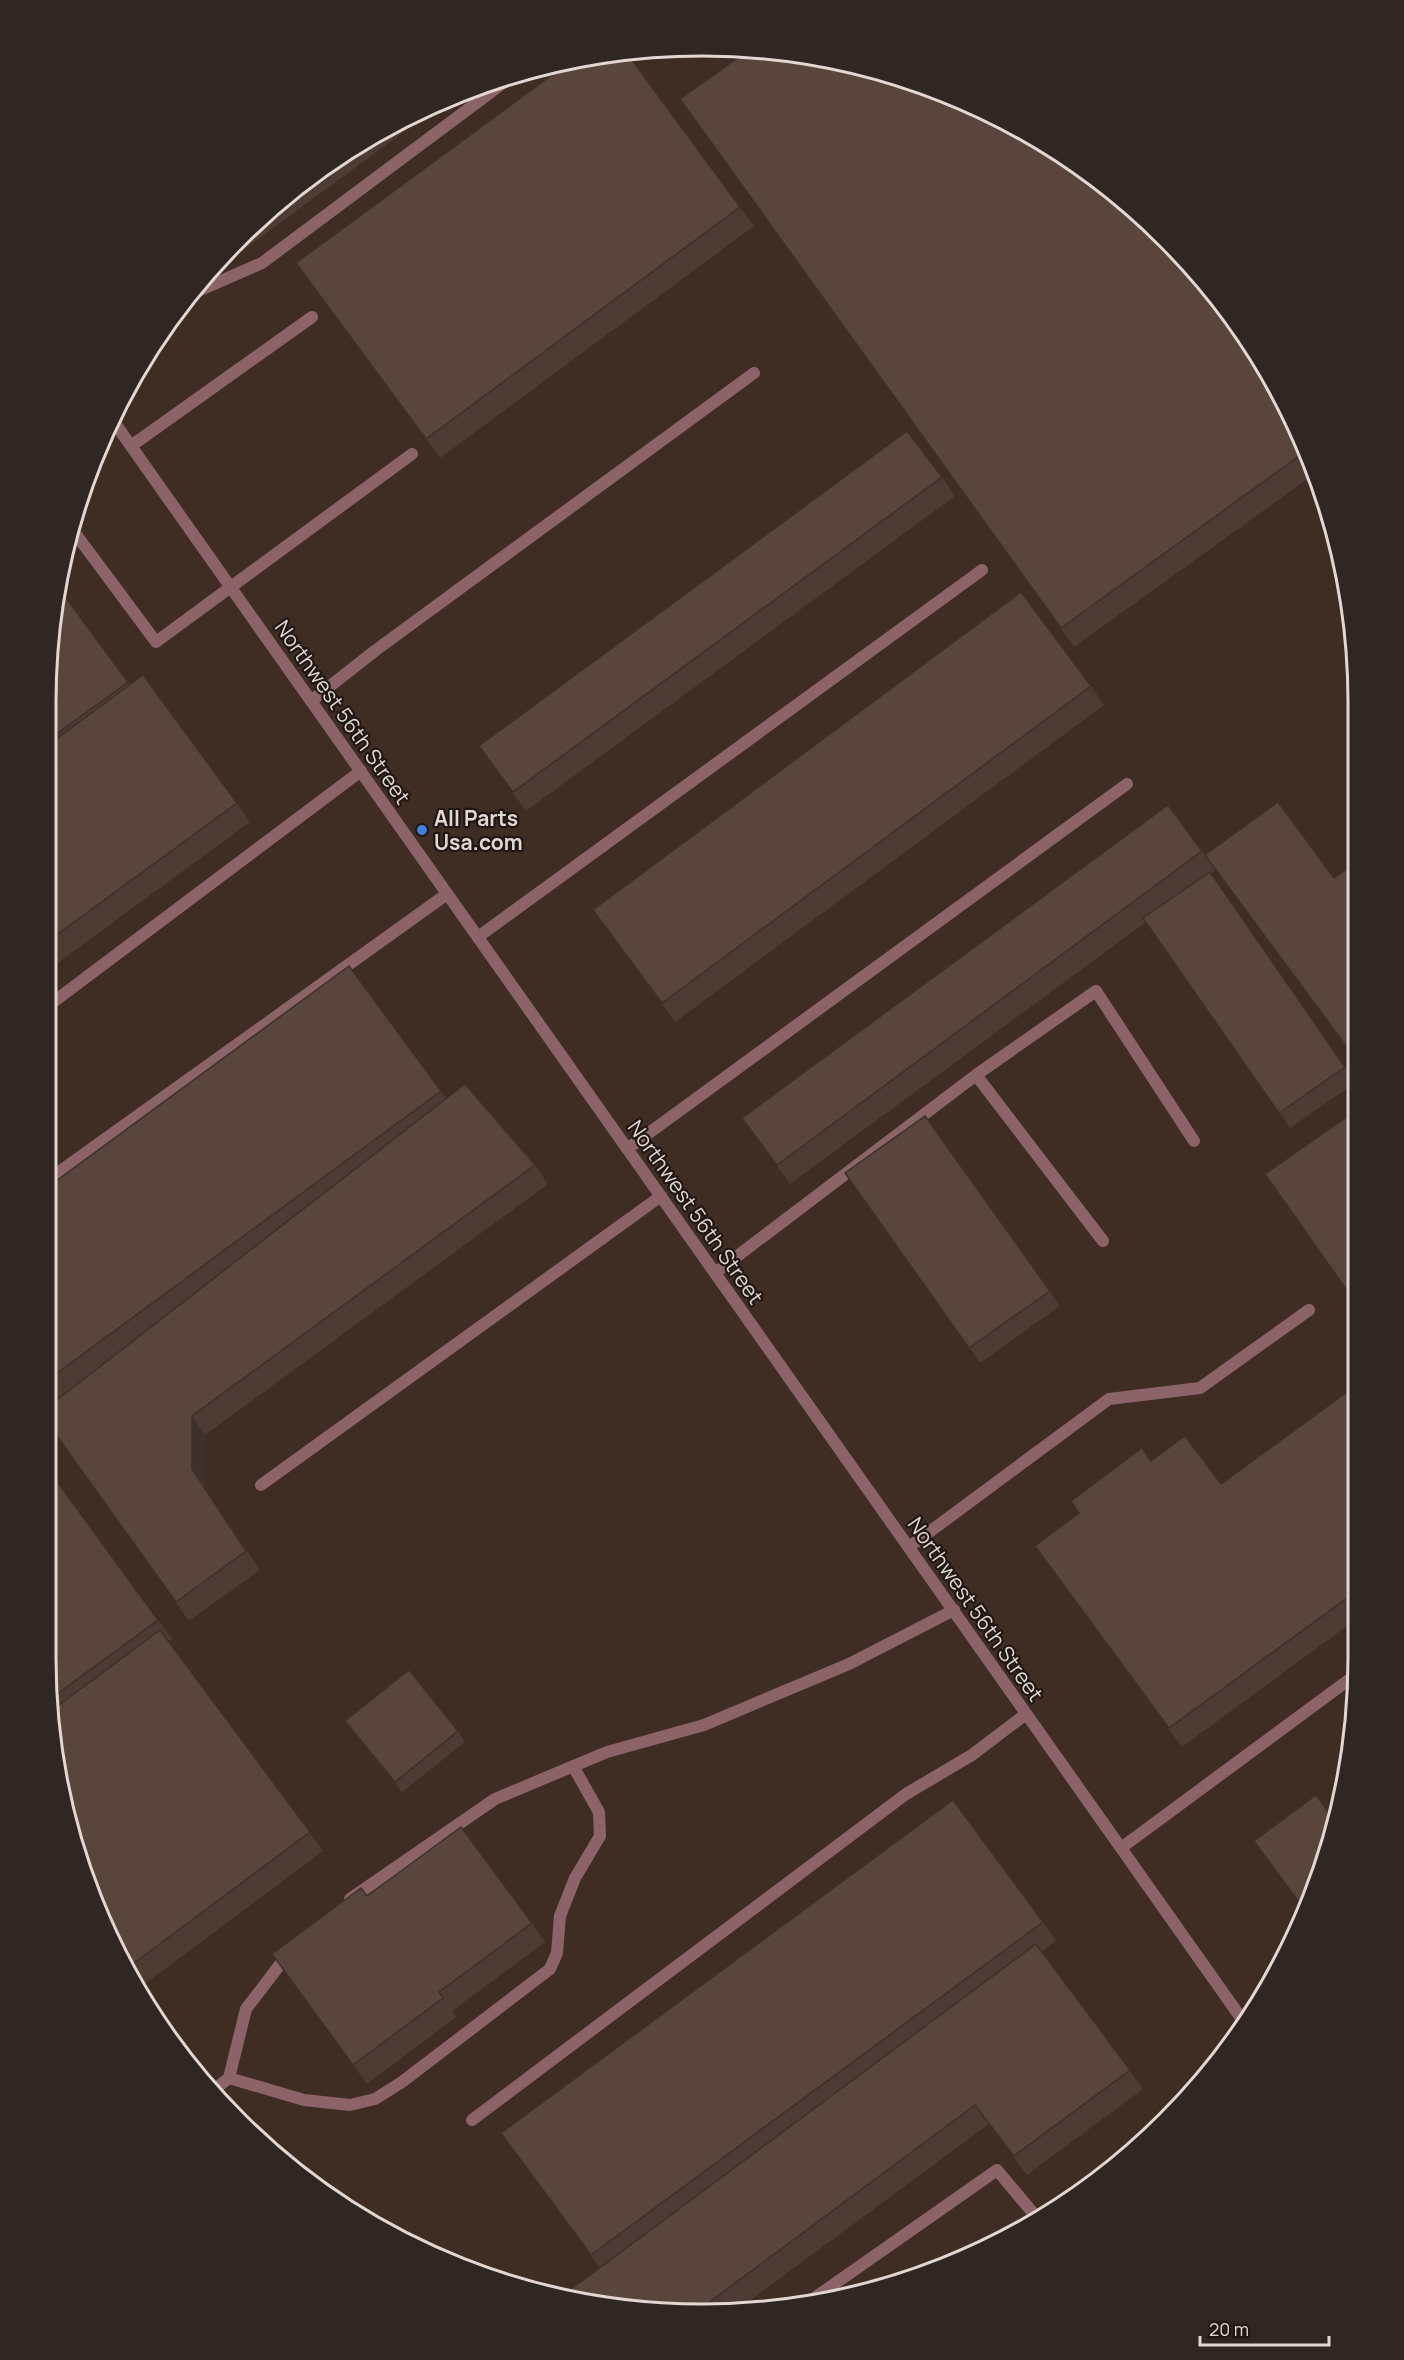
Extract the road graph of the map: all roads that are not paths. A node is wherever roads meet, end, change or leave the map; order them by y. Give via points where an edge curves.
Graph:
1 (493, 90) edge
2 (207, 287) edge
3 (312, 317) edge
4 (754, 373) dead end
5 (117, 428) edge
6 (131, 446) junction
7 (412, 454) edge
8 (78, 537) edge
9 (982, 570) dead end
10 (230, 587) junction
11 (311, 701) junction
12 (361, 771) junction
13 (1127, 784) dead end
14 (447, 894) junction
15 (478, 937) junction
16 (56, 1000) edge
17 (976, 1075) junction
18 (1194, 1141) dead end
19 (627, 1149) junction
20 (56, 1174) edge
21 (661, 1196) junction
22 (1103, 1240) dead end
23 (715, 1273) junction
24 (1308, 1310) dead end
25 (261, 1485) dead end
26 (909, 1547) junction
27 (954, 1611) junction
28 (1347, 1681) edge
29 (1026, 1714) junction
30 (573, 1766) junction
31 (1121, 1848) junction
32 (338, 1907) edge
33 (294, 1946) edge
34 (1240, 2017) edge
35 (229, 2078) junction
36 (218, 2086) edge
37 (472, 2120) dead end
38 (1033, 2213) edge
39 (821, 2293) edge

1 - 2 street via 262,263
3 - 6 street
4 - 11 street
5 - 6 street, Northwest 56th Street
6 - 10 street, Northwest 56th Street
7 - 10 street
8 - 10 street via 156,642
9 - 15 street
10 - 11 street, Northwest 56th Street
11 - 12 street, Northwest 56th Street
12 - 14 street, Northwest 56th Street
12 - 16 street
13 - 19 street
14 - 15 street, Northwest 56th Street
14 - 20 street
15 - 19 street, Northwest 56th Street
17 - 18 street via 1096,991
17 - 22 street
17 - 23 street
19 - 21 street, Northwest 56th Street
21 - 23 street, Northwest 56th Street
21 - 25 street
23 - 26 street, Northwest 56th Street
24 - 26 street via 1200,1388 1109,1399
26 - 27 street, Northwest 56th Street
27 - 29 street, Northwest 56th Street
27 - 30 street via 849,1664 704,1725 607,1752
28 - 31 street
29 - 31 street, Northwest 56th Street
29 - 37 street via 972,1755 906,1794
30 - 32 street via 495,1799
30 - 35 street via 599,1812 600,1836 575,1878 560,1917 557,1953 550,1969 375,2099 350,2105 304,2100
31 - 34 street, Northwest 56th Street
33 - 35 street via 246,2009
35 - 36 street
38 - 39 street via 997,2170

